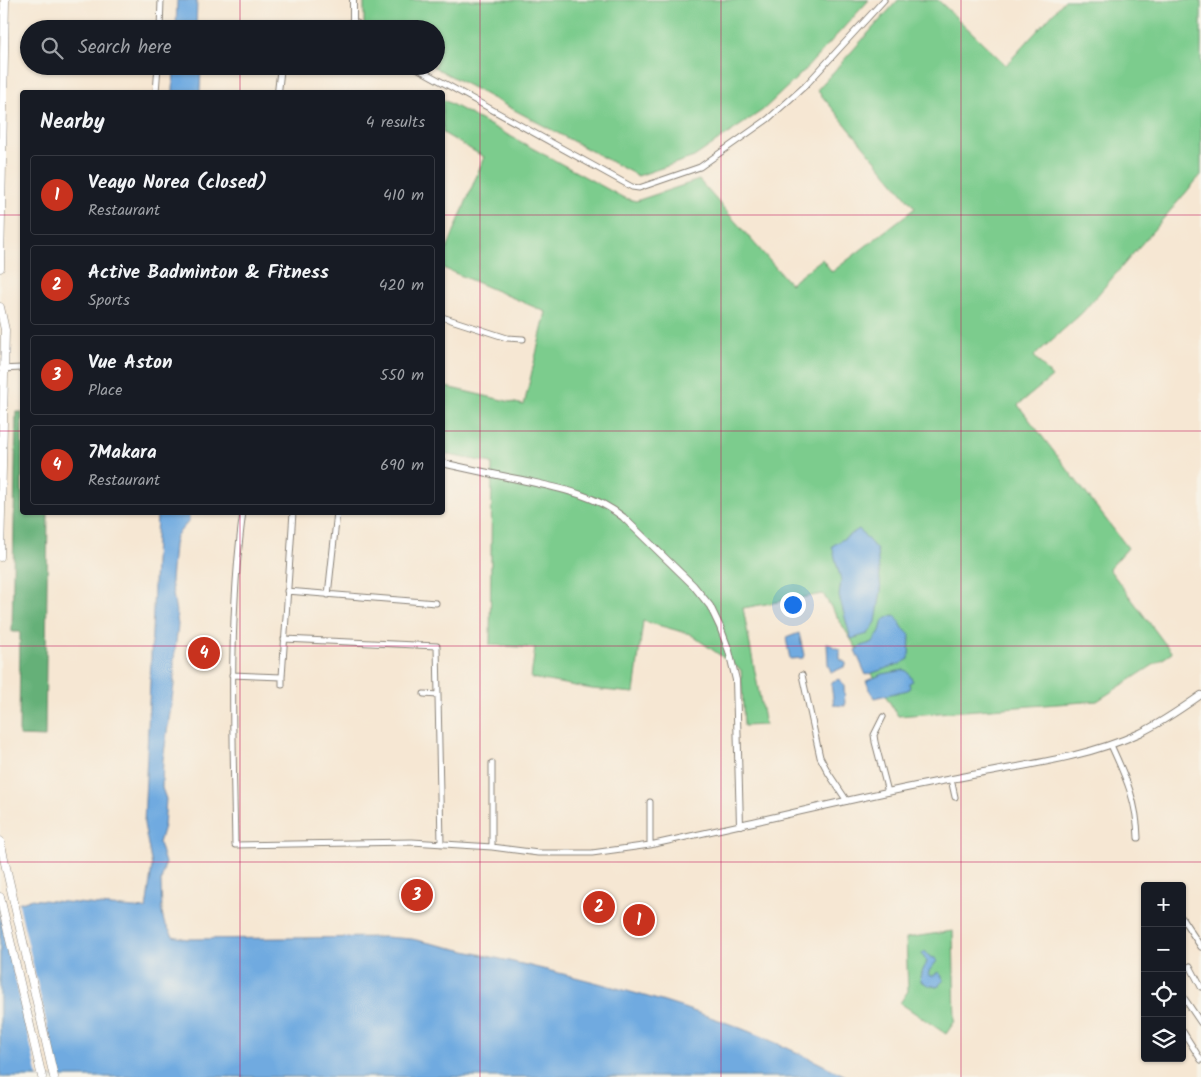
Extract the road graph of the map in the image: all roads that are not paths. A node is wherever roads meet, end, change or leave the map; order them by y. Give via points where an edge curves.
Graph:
1 (5, 0) edge
2 (161, 0) edge
3 (352, 0) edge
4 (884, 0) edge
5 (160, 20) edge
6 (353, 20) edge
7 (157, 75) edge
8 (280, 75) edge
9 (429, 75) edge
10 (156, 90) edge
11 (278, 90) edge
12 (0, 268) edge
13 (0, 307) edge
14 (445, 318) edge
15 (524, 338) dead end
16 (20, 368) edge
17 (2, 369) edge
18 (445, 464) edge
19 (242, 515) edge
20 (292, 515) edge
21 (337, 515) edge
22 (0, 557) edge
23 (287, 592) junction
24 (328, 595) junction
25 (436, 603) dead end
26 (284, 639) junction
27 (232, 675) junction
28 (802, 675) dead end
29 (282, 677) junction
30 (282, 685) dead end
31 (424, 694) dead end
32 (438, 695) junction
33 (1201, 695) edge
34 (882, 716) dead end
35 (1111, 745) junction
36 (492, 763) dead end
37 (951, 779) junction
38 (888, 792) junction
39 (955, 797) dead end
40 (847, 801) junction
41 (650, 802) dead end
42 (740, 825) junction
43 (1138, 838) dead end
44 (0, 841) edge
45 (441, 844) junction
46 (650, 845) junction
47 (492, 847) junction
48 (0, 897) edge
49 (1186, 924) edge
50 (1201, 948) edge
51 (1190, 966) dead end
52 (1201, 987) edge
53 (1186, 1001) edge
54 (1201, 1024) edge
55 (1186, 1036) edge
56 (1201, 1060) edge
57 (42, 1077) edge
58 (54, 1077) edge

1 - 12 main road
2 - 5 street
3 - 6 street
4 - 9 street via 805,86 768,120 700,167 639,188
7 - 10 street
8 - 11 street
13 - 17 main road via 5,330
14 - 15 street via 507,338
16 - 17 street
17 - 22 main road
18 - 42 street via 565,490 598,501 622,517 693,585 710,606 720,627 736,680
19 - 27 street via 235,578
20 - 23 street
21 - 24 street
23 - 24 street
23 - 26 street
24 - 25 street
26 - 29 street
26 - 32 street via 437,646
27 - 29 street
27 - 45 street via 235,845
28 - 40 street via 820,757
29 - 30 street
31 - 32 street
32 - 45 street
33 - 35 street via 1140,733
34 - 38 street via 874,735
35 - 37 street via 1031,765
35 - 43 street via 1134,800
36 - 47 street
37 - 38 street
37 - 39 street
38 - 40 street
40 - 42 street
41 - 46 street
42 - 46 street
44 - 58 main road
45 - 47 street
46 - 47 street via 570,854
48 - 57 main road
49 - 50 street
51 - 52 street
53 - 54 street
55 - 56 street

